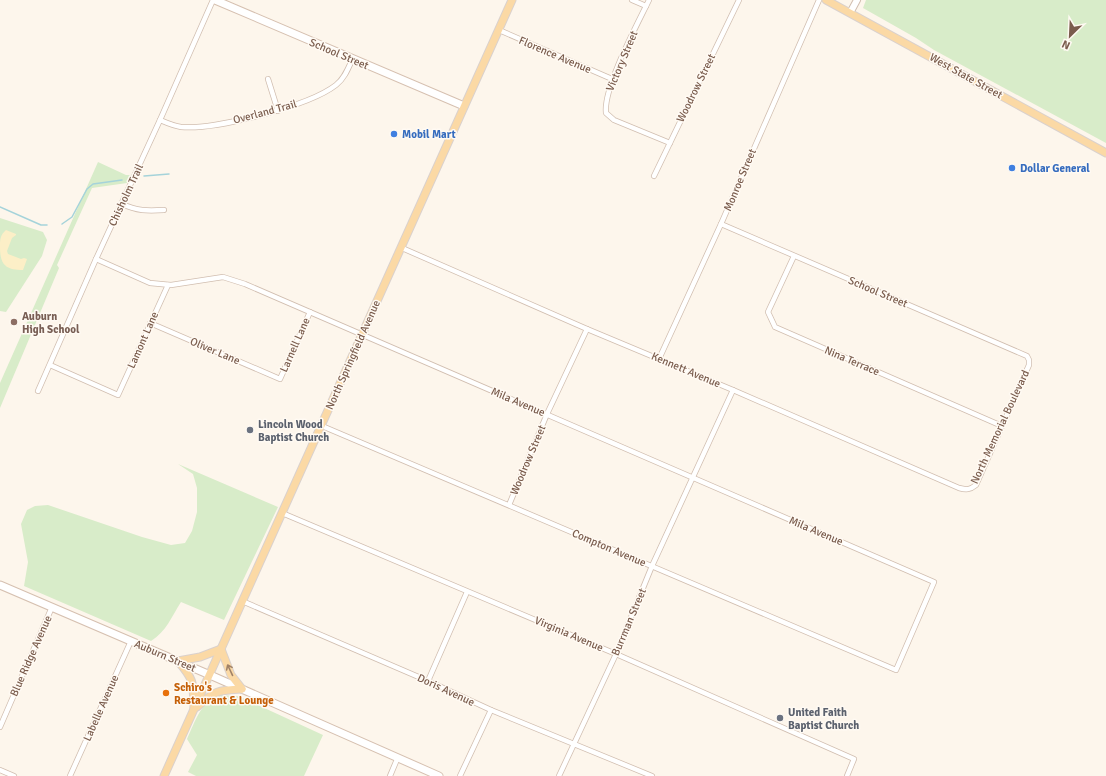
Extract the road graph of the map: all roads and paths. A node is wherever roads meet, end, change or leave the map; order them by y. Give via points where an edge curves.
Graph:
1 (214, 0) edge
2 (512, 0) edge
3 (632, 0) edge
4 (649, 0) edge
5 (739, 0) edge
6 (819, 0) edge
7 (826, 0) edge
8 (857, 0) edge
9 (646, 6) junction
10 (850, 13) junction
11 (499, 30) junction
12 (352, 60) junction
13 (268, 79) dead end
14 (612, 79) junction
15 (464, 106) junction
16 (278, 111) junction
17 (160, 120) junction
18 (670, 143) junction
19 (1106, 153) edge
20 (654, 176) dead end
21 (122, 204) junction
22 (164, 210) dead end
23 (721, 224) junction
24 (402, 248) junction
25 (794, 256) junction
26 (96, 259) junction
27 (168, 285) junction
28 (310, 312) junction
29 (150, 323) junction
30 (587, 329) junction
31 (362, 334) junction
32 (659, 359) junction
33 (50, 365) junction
34 (1029, 365) joint
35 (280, 379) joint
36 (733, 390) junction
37 (38, 391) dead end
38 (547, 414) junction
39 (322, 426) junction
40 (1002, 426) junction
41 (693, 478) junction
42 (970, 490) joint
43 (509, 505) junction
44 (282, 513) junction
45 (652, 566) junction
46 (0, 585) edge
47 (468, 592) junction
48 (242, 601) junction
49 (52, 607) junction
50 (131, 641) junction
51 (222, 649) junction
52 (616, 654) junction
53 (178, 661) junction
54 (896, 670) joint
55 (210, 675) junction
56 (428, 681) junction
57 (242, 689) junction
58 (194, 710) junction
59 (491, 710) junction
60 (0, 727) edge
61 (573, 744) junction
62 (398, 757) junction
63 (0, 770) edge
64 (14, 776) edge
65 (70, 776) edge
66 (164, 776) edge
67 (390, 776) edge
68 (439, 776) edge
69 (460, 776) edge
70 (559, 776) edge
71 (652, 776) edge
72 (847, 776) edge

1 - 12 main road, School Street
1 - 17 street, Chisholm Trail
2 - 11 main road, North Springfield Avenue
3 - 9 street
4 - 9 street, Victory Street
5 - 18 street, Woodrow Street
6 - 23 street, Monroe Street
7 - 10 main road, West State Street
8 - 10 street
9 - 14 street, Victory Street
10 - 19 main road, West State Street
11 - 14 street, Florence Avenue
11 - 15 main road, North Springfield Avenue
12 - 15 main road, School Street
12 - 16 street, Overland Trail via 336,85 320,95
13 - 16 street
14 - 18 street, Victory Street via 605,106 606,114 614,120
15 - 24 main road, North Springfield Avenue
16 - 17 street, Overland Trail via 224,123 194,126 180,127
17 - 21 street, Chisholm Trail
18 - 20 street, Woodrow Street
21 - 22 street via 143,211
21 - 26 street, Chisholm Trail
23 - 25 street, School Street
23 - 32 street, Monroe Street
24 - 30 street, Kennett Avenue
24 - 31 main road, North Springfield Avenue
25 - 34 street, School Street via 1027,356
25 - 40 street, Nina Terrace via 768,312 775,328
26 - 27 street, Mila Avenue via 150,283
26 - 33 street, Chisholm Trail
27 - 28 street, Mila Avenue via 223,277
27 - 29 street, Lamont Lane
28 - 31 street, Mila Avenue
28 - 35 street, Larnell Lane
29 - 33 street, Lamont Lane via 118,395
29 - 35 street, Oliver Lane
30 - 32 street, Kennett Avenue
30 - 38 street, Woodrow Street
31 - 38 street, Mila Avenue
31 - 39 main road, North Springfield Avenue
32 - 36 street, Kennett Avenue
33 - 37 street, Chisholm Trail
34 - 40 street, North Memorial Boulevard
36 - 41 street, Burrman Street
36 - 42 street, Kennett Avenue via 959,488
38 - 41 street, Mila Avenue
38 - 43 street, Woodrow Street
39 - 43 street, Compton Avenue
39 - 44 main road, North Springfield Avenue
40 - 42 street, North Memorial Boulevard via 976,485
41 - 45 street, Burrman Street
41 - 54 street, Mila Avenue via 934,582
43 - 45 street, Compton Avenue
44 - 47 street, Virginia Avenue
44 - 48 main road, North Springfield Avenue
45 - 52 street, Burrman Street
45 - 54 street, Compton Avenue
46 - 49 main road, Auburn Street
47 - 52 street, Virginia Avenue
47 - 56 street
48 - 51 main road, North Springfield Avenue
48 - 56 street, Doris Avenue
49 - 50 main road, Auburn Street
49 - 60 street, Blue Ridge Avenue
50 - 53 main road, Auburn Street
50 - 65 street, Labelle Avenue
51 - 53 main road
51 - 55 main road, North Springfield Avenue
57 -> 51 main road via 231,675
52 - 61 street, Burrman Street
52 - 72 street, Virginia Avenue via 854,759
53 - 55 main road, Auburn Street
53 - 58 main road via 192,680
55 - 57 main road, Auburn Street
55 - 58 main road, North Springfield Avenue
56 - 59 street, Doris Avenue
57 - 58 main road via 213,693
57 - 62 main road, Auburn Street
58 - 66 main road, North Springfield Avenue
59 - 61 street, Doris Avenue
59 - 69 street
61 - 70 street, Burrman Street
61 - 71 street, Doris Avenue
62 - 67 street
62 - 68 main road, Auburn Street
63 - 64 street

